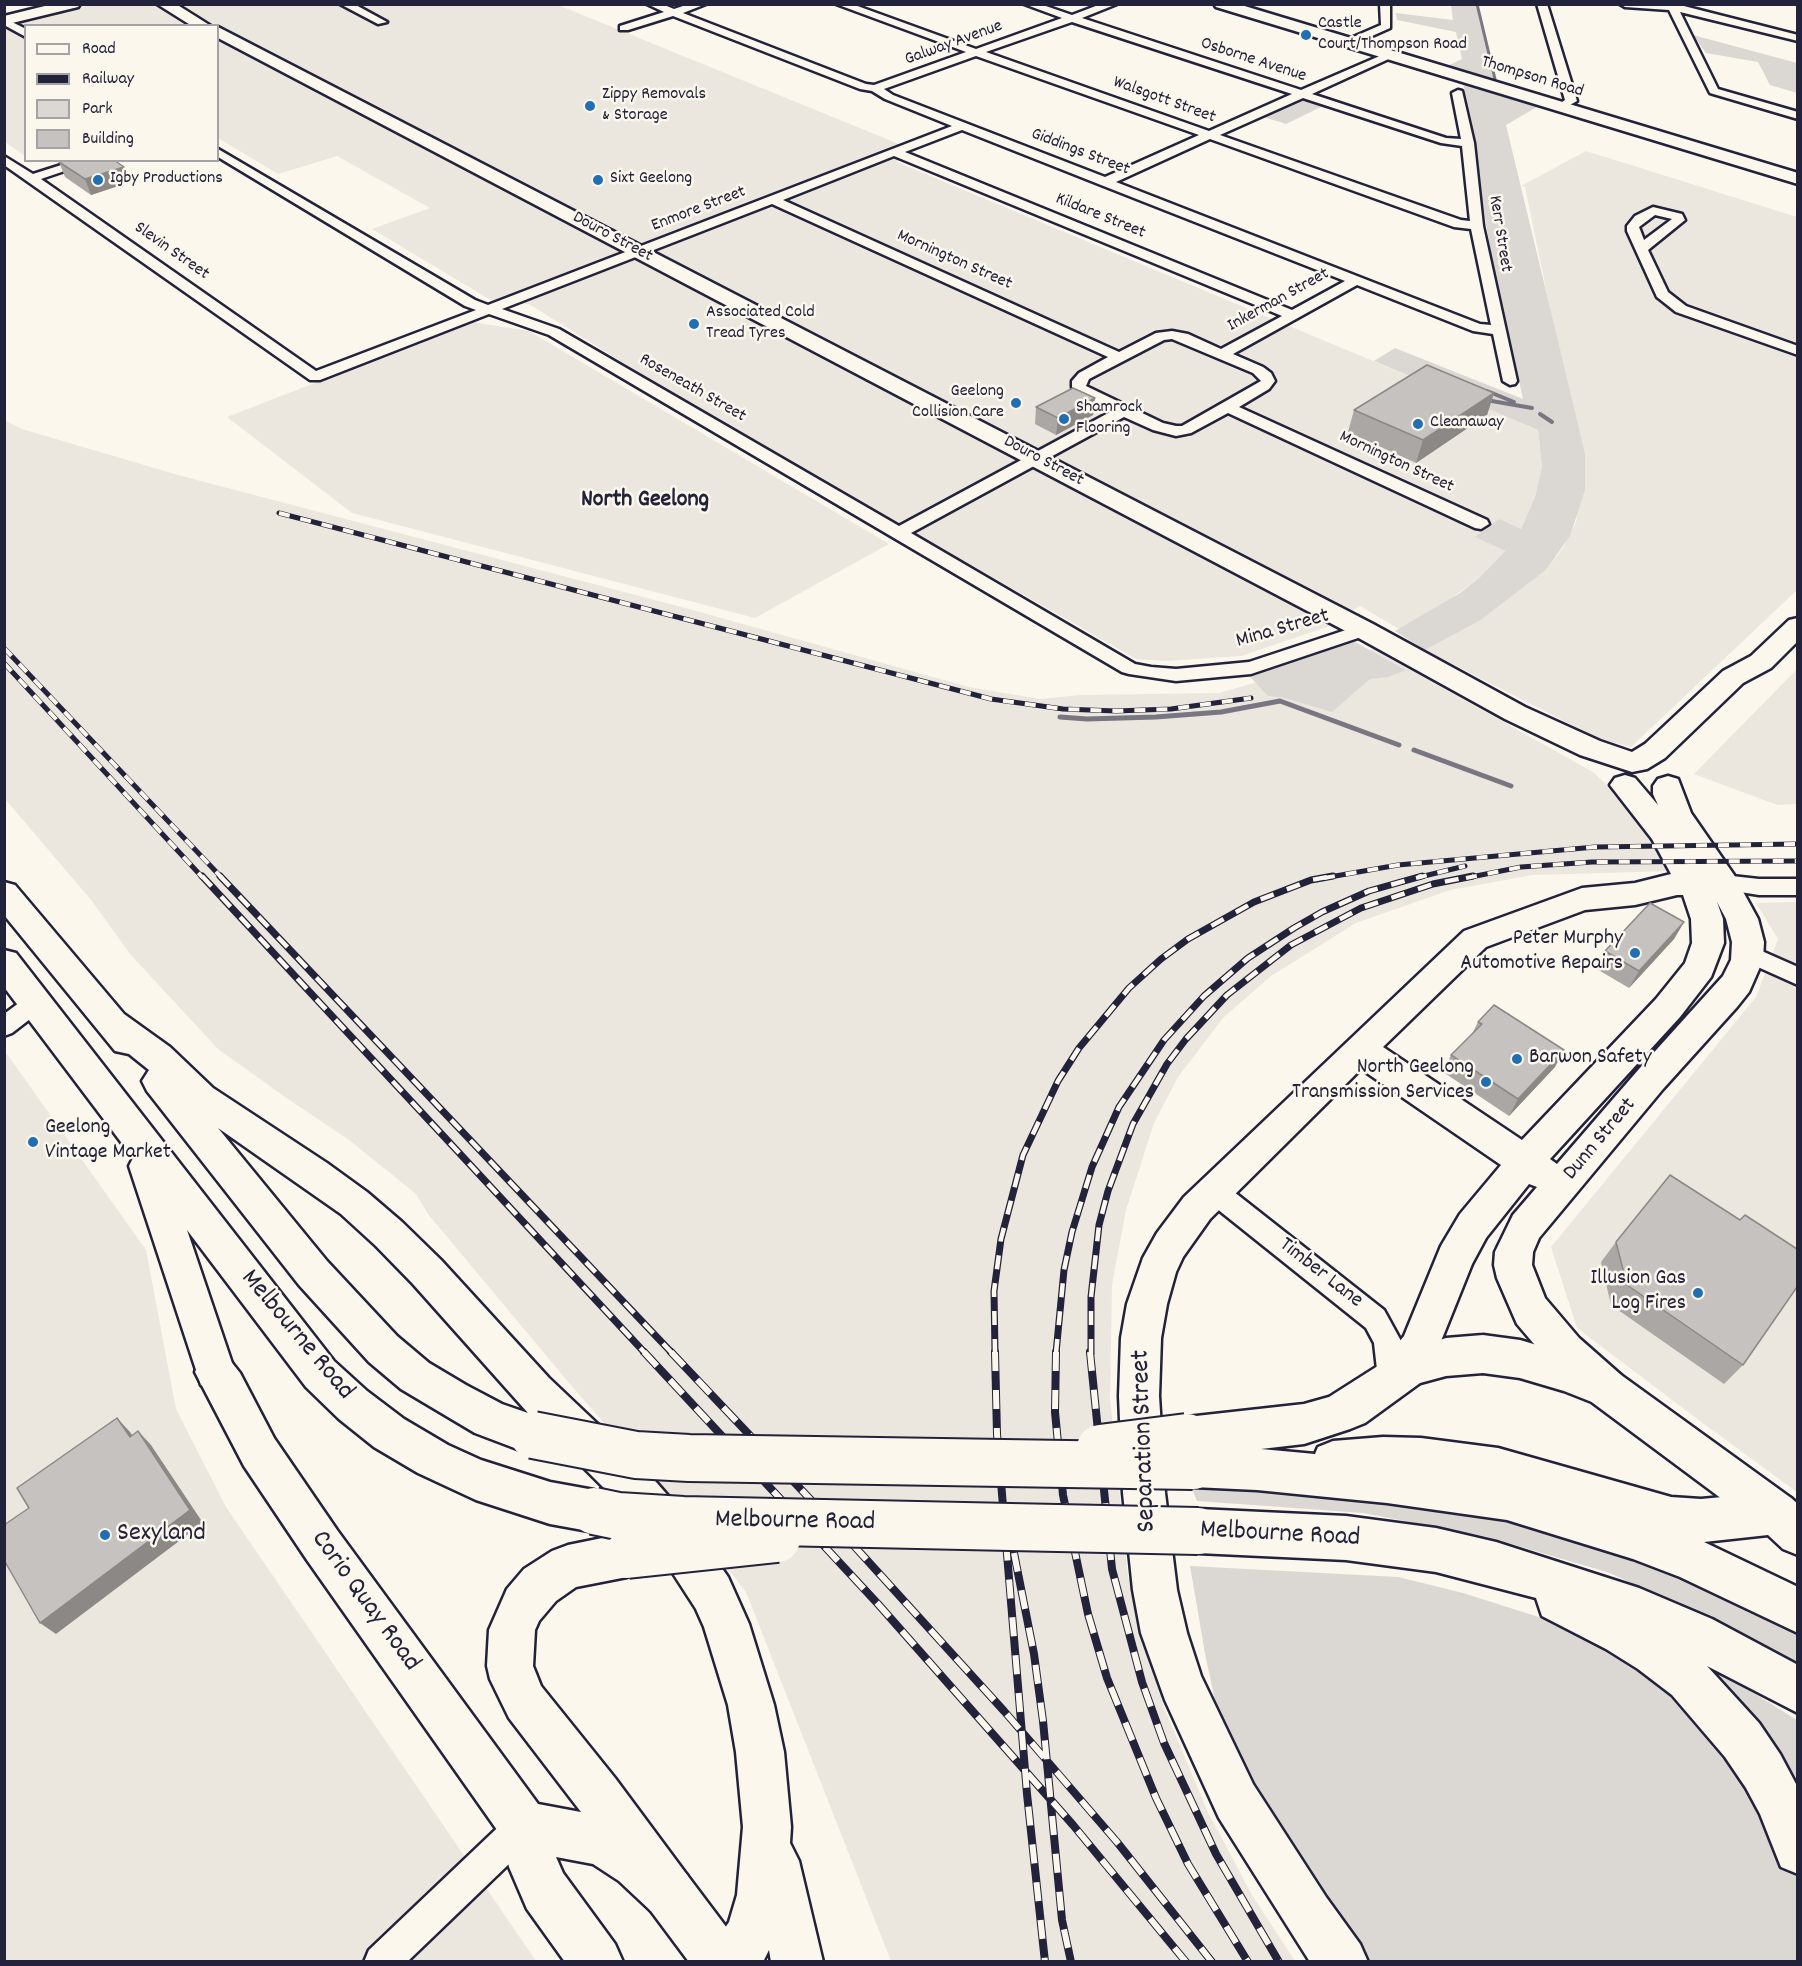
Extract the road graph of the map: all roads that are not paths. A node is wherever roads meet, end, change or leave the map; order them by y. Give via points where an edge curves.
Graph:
1 (74, 4) edge
2 (164, 4) edge
3 (345, 4) edge
4 (652, 4) edge
5 (701, 4) edge
6 (841, 4) edge
7 (1029, 4) edge
8 (1112, 4) edge
9 (1221, 4) edge
10 (1385, 4) edge
11 (1542, 4) edge
12 (1625, 4) edge
13 (1672, 7) edge
14 (674, 13) junction
15 (1073, 19) junction
16 (5, 21) edge
17 (382, 22) dead end
18 (200, 24) edge
19 (624, 28) dead end
20 (24, 33) edge
21 (219, 33) edge
22 (1797, 38) edge
23 (1348, 43) junction
24 (977, 53) junction
25 (1389, 55) junction
26 (875, 88) junction
27 (1458, 93) dead end
28 (1303, 94) junction
29 (1561, 107) junction
30 (1797, 116) edge
31 (961, 126) junction
32 (1209, 136) junction
33 (1468, 143) junction
34 (895, 152) junction
35 (219, 153) edge
36 (4, 159) edge
37 (85, 162) edge
38 (32, 178) junction
39 (1797, 178) edge
40 (1105, 182) junction
41 (773, 200) junction
42 (1477, 226) junction
43 (1642, 249) dead end
44 (639, 252) junction
45 (1355, 281) junction
46 (487, 310) junction
47 (1292, 315) junction
48 (1498, 330) junction
49 (1797, 351) edge
50 (1222, 354) junction
51 (1119, 357) junction
52 (315, 377) joint
53 (1510, 381) dead end
54 (1228, 407) junction
55 (1123, 411) junction
56 (1036, 458) junction
57 (1481, 524) dead end
58 (899, 533) junction
59 (1797, 626) edge
60 (1364, 630) junction
61 (1761, 662) junction
62 (1142, 672) joint
63 (1629, 772) junction
64 (1668, 784) junction
65 (1692, 883) junction
66 (1723, 883) junction
67 (1797, 887) edge
68 (4, 893) edge
69 (1708, 943) junction
70 (1748, 953) junction
71 (4, 962) edge
72 (1797, 977) edge
73 (77, 981) junction
74 (20, 1007) edge
75 (114, 1024) junction
76 (4, 1027) edge
77 (1359, 1049) junction
78 (137, 1137) junction
79 (1526, 1162) junction
80 (1561, 1187) junction
81 (1215, 1192) junction
82 (1395, 1376) junction
83 (1607, 1389) junction
84 (1190, 1452) junction
85 (1257, 1469) junction
86 (895, 1525) junction
87 (1790, 1525) edge
88 (1436, 1550) junction
89 (1797, 1611) edge
90 (1797, 1690) edge
91 (524, 1826) junction
92 (766, 1827) junction
93 (1797, 1850) edge
94 (669, 1893) junction
95 (381, 1962) edge
96 (597, 1962) edge
97 (721, 1962) edge
98 (732, 1962) edge
99 (798, 1962) edge
100 (1342, 1962) edge

1 - 16 main road
2 - 18 main road
3 - 17 street
4 - 14 street, Giddings Street
5 - 14 street
6 - 24 street, Walsgott Street
7 - 15 street, Osborne Avenue
8 - 15 street, Galway Avenue
9 - 23 main road, Thompson Road
10 - 23 street via 1386,26
11 - 29 street via 1571,101
12 - 13 street
13 - 22 street
13 - 30 street via 1714,91
14 - 19 street
14 - 26 street, Giddings Street
15 - 24 street, Galway Avenue
15 - 28 street, Osborne Avenue
16 - 20 street
21 - 44 main road, Douro Street
23 - 25 main road, Thompson Road
24 - 26 street, Galway Avenue
24 - 32 street, Walsgott Street
25 - 28 street
25 - 29 main road, Thompson Road
26 - 31 street, Giddings Street
27 - 33 street, Kerr Street
28 - 32 street
28 - 33 street, Osborne Avenue via 1445,141
29 - 39 main road, Thompson Road
31 - 34 street, Enmore Street
31 - 40 street, Giddings Street
32 - 40 street
32 - 42 street, Walsgott Street via 1459,224
33 - 42 street, Kerr Street
34 - 41 street, Enmore Street
34 - 47 street, Kildare Street
35 - 46 street, Roseneath Street
36 - 38 street, Slevin Street
37 - 38 street
38 - 52 street, Slevin Street
40 - 45 street, Giddings Street
41 - 44 street, Enmore Street
41 - 51 street, Mornington Street
42 - 48 street, Kerr Street
43 - 49 street via 1662,294 1673,304
44 - 46 street, Enmore Street
44 - 56 main road, Douro Street
45 - 47 street, Inkerman Street
45 - 48 street, Giddings Street via 1478,328
46 - 52 street, Enmore Street
46 - 58 street, Roseneath Street via 554,332
47 - 50 street, Inkerman Street
48 - 53 street, Kerr Street
50 - 51 street via 1172,335 1161,336
50 - 54 street via 1258,370 1268,381
51 - 55 street via 1084,376 1079,387
54 - 55 street via 1186,430 1176,431
54 - 57 street, Mornington Street
55 - 56 street
56 - 58 street
56 - 60 main road, Douro Street
58 - 62 street, Roseneath Street via 1123,665
59 - 61 main road
60 - 62 street, Mina Street via 1260,666 1176,675
60 - 63 main road, Douro Street
61 - 63 main road via 1732,678
61 - 64 main road via 1748,683 1678,755
63 - 64 main road via 1655,768
63 - 65 main road
64 - 66 main road via 1677,816
65 - 66 main road
65 - 69 main road, Dunn Street via 1707,919
65 - 77 main road, Separation Street via 1582,899 1475,939
66 - 67 street
66 - 70 main road via 1742,919
68 - 73 main road
69 - 70 main road
69 - 79 main road, Dunn Street via 1699,968 1681,992
70 - 72 street
70 - 80 main road, Dunn Street via 1745,968 1725,998
71 - 74 main road, Melbourne Road
73 - 74 main road
73 - 75 main road
74 - 76 street
74 - 78 main road, Melbourne Road
75 - 84 main road, bridge via 274,1226 383,1349 415,1376 490,1419 533,1435 636,1455 958,1464
75 - 92 main road via 158,1057 201,1098 314,1174 389,1234 669,1529 712,1593 726,1624 751,1705 760,1752
77 - 79 main road
77 - 81 main road, Separation Street
78 - 86 main road, Melbourne Road, bridge via 320,1374 389,1433 433,1459 476,1479 550,1503 618,1516
78 - 91 main road, Corio Quay Road via 215,1372 259,1452
79 - 80 main road
79 - 82 main road, Dunn Street via 1464,1240 1428,1331 1413,1357
80 - 83 main road, Dunn Street via 1519,1239 1513,1265 1531,1311 1544,1330
81 - 82 street, Timber Lane via 1375,1319 1384,1334
81 - 100 main road, Separation Street via 1183,1225 1165,1253 1147,1304 1141,1338 1139,1396 1144,1493 1155,1590 1181,1684 1236,1802
82 - 83 main road via 1434,1359 1483,1354 1520,1359
82 - 84 main road via 1350,1409 1329,1417
83 - 87 main road
84 - 85 main road
85 - 87 main road via 1383,1457 1421,1458 1498,1469 1671,1519 1701,1521 1754,1514
85 - 89 main road via 1507,1499 1633,1537 1690,1559
86 - 88 main road, Melbourne Road, bridge via 1198,1531 1346,1538
86 - 94 main road, bridge via 627,1555 568,1567 540,1585 523,1605 512,1630 513,1679 525,1702
88 - 90 main road, Melbourne Road via 1573,1587 1639,1610 1696,1635
88 - 93 main road via 1592,1617 1654,1653 1688,1679 1742,1740 1763,1771
91 - 94 main road via 602,1841 637,1863
91 - 95 street
91 - 96 main road, Corio Quay Road via 534,1867 545,1891
92 - 98 main road via 765,1872 758,1914
92 - 99 main road
94 - 97 main road

